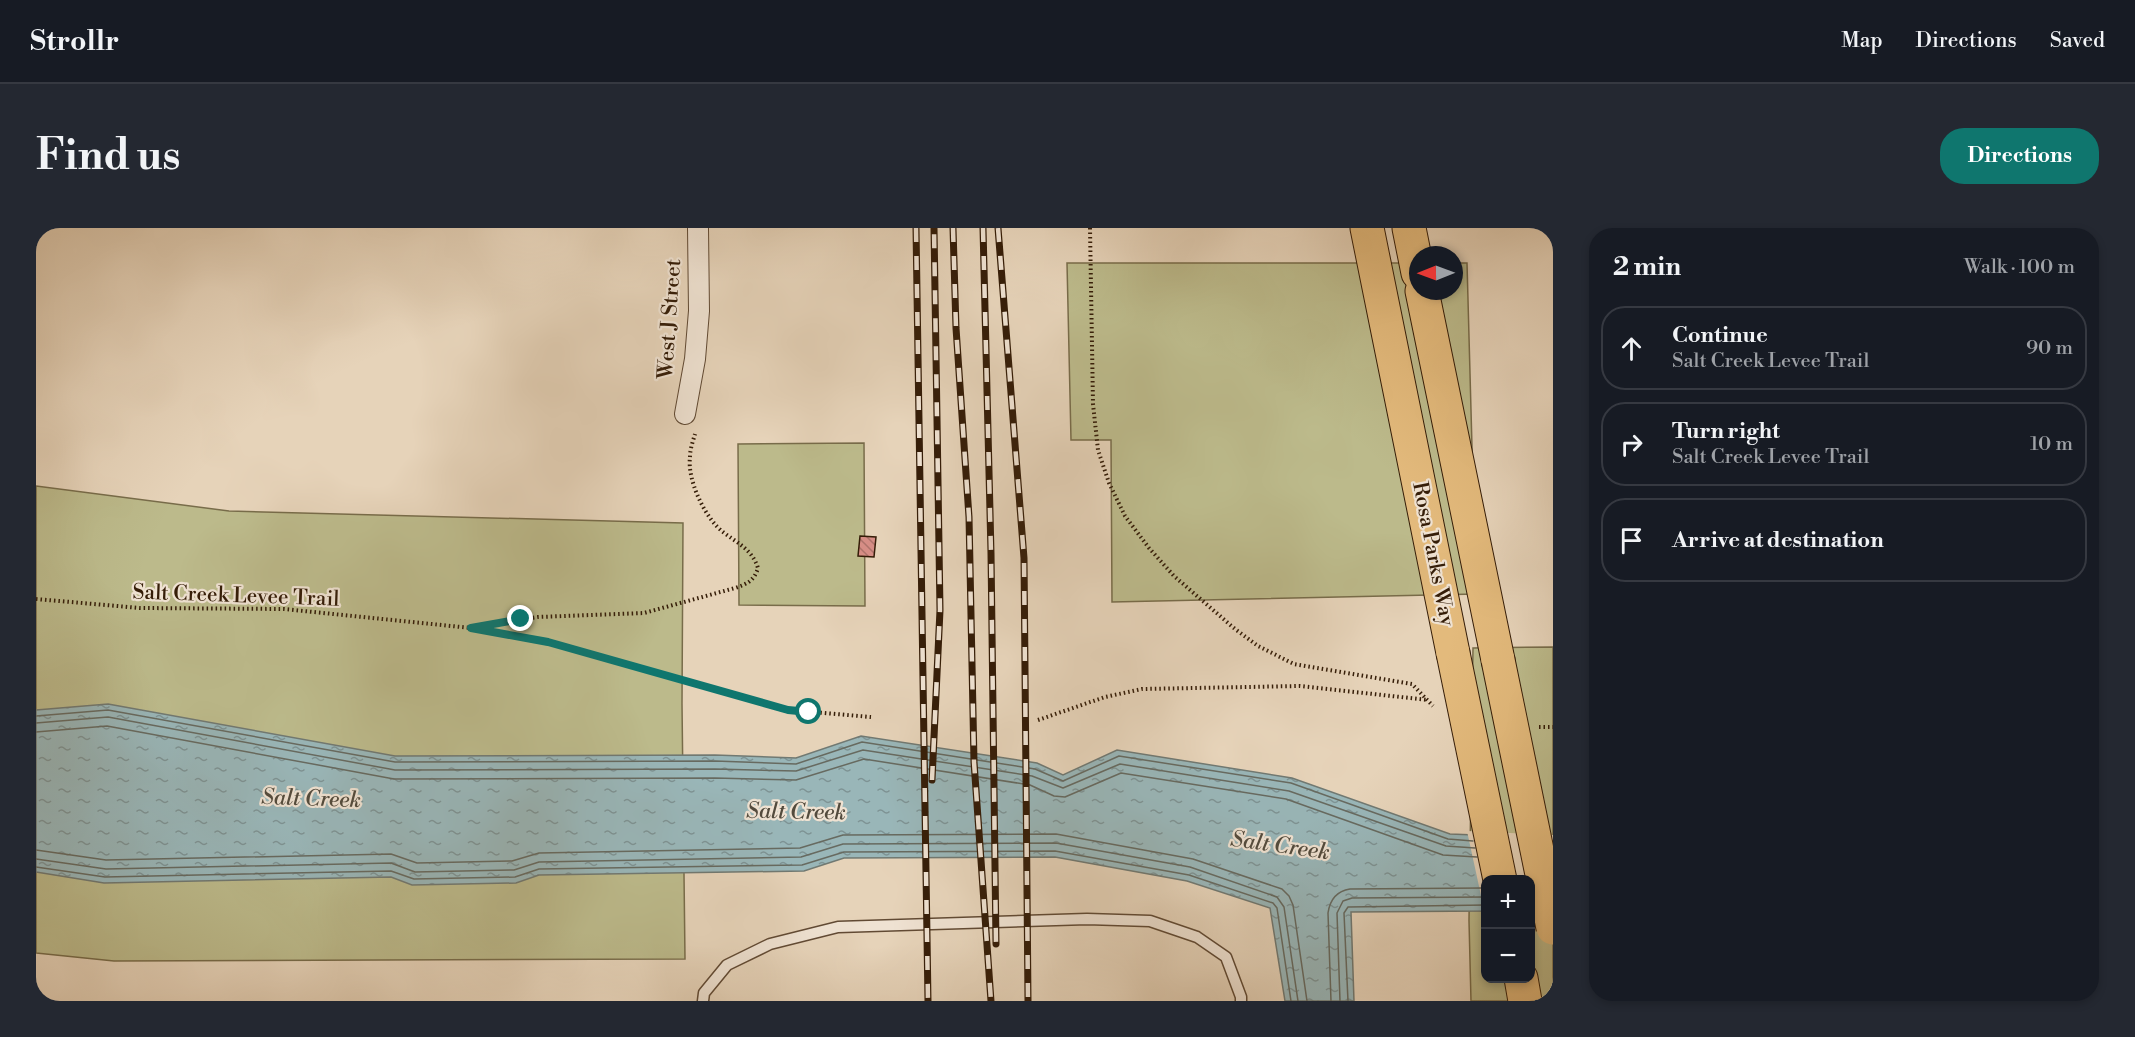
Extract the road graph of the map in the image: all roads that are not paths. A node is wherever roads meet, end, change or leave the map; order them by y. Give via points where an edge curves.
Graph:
1 (698, 228) edge
2 (1367, 228) edge
3 (1409, 228) edge
4 (1413, 246) edge
5 (1424, 300) edge
6 (685, 414) dead end
7 (1499, 875) edge
8 (1553, 928) edge
9 (1522, 983) edge
10 (703, 1001) edge
11 (1241, 1001) edge
12 (1525, 1001) edge

1 - 6 street, West J Street via 699,310
2 - 7 highway, Rosa Parks Way, bridge
3 - 4 highway
5 - 8 highway, Rosa Parks Way, bridge
9 - 12 highway
10 - 11 lane via 704,993 727,965 770,944 838,927 1087,920 1150,921 1197,937 1226,957

